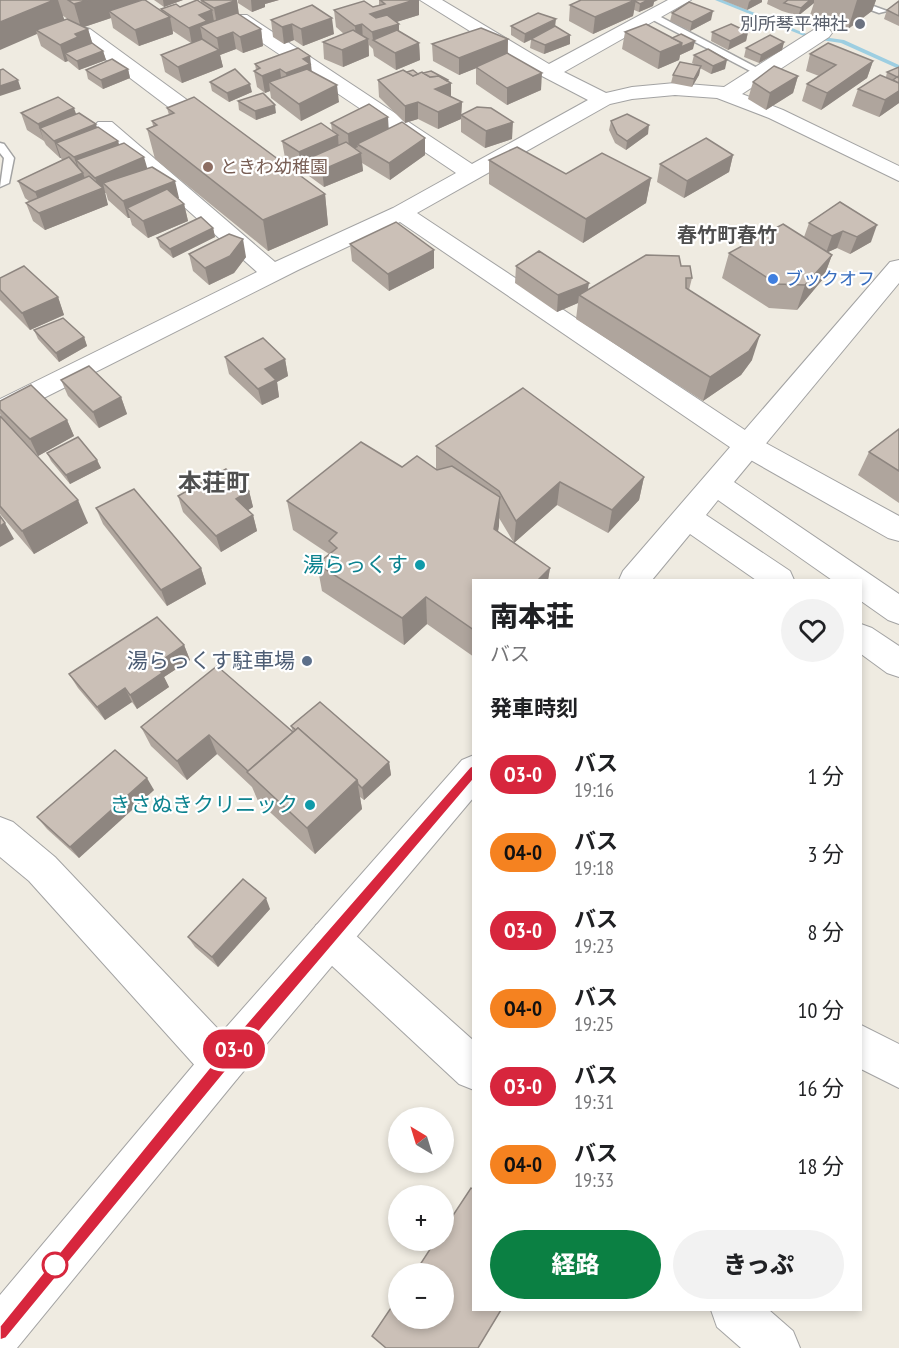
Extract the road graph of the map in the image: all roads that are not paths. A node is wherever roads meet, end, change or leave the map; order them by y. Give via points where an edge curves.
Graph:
1 (429, 0) edge
2 (682, 0) edge
3 (848, 0) edge
4 (882, 11) dead end
5 (654, 17) junction
6 (240, 19) edge
7 (83, 33) edge
8 (822, 33) dead end
9 (549, 72) junction
10 (760, 72) junction
11 (726, 95) junction
12 (603, 100) junction
13 (105, 126) dead end
14 (0, 146) edge
15 (236, 147) edge
16 (896, 170) edge
17 (472, 174) junction
18 (0, 184) edge
19 (401, 213) junction
20 (899, 267) edge
21 (273, 273) junction
22 (0, 411) edge
23 (750, 447) junction
24 (717, 485) junction
25 (688, 518) junction
26 (899, 530) edge
27 (635, 579) edge
28 (778, 579) edge
29 (854, 579) edge
30 (862, 586) edge
31 (899, 611) edge
32 (862, 638) edge
33 (899, 663) edge
34 (472, 773) edge
35 (0, 834) edge
36 (330, 938) junction
37 (862, 1047) edge
38 (222, 1064) junction
39 (472, 1067) edge
40 (899, 1067) edge
41 (735, 1311) edge
42 (0, 1332) edge
43 (776, 1348) edge

1 - 9 street
2 - 5 street
3 - 4 lane
5 - 9 street
5 - 10 lane
6 - 17 street
7 - 15 street
8 - 10 street
9 - 12 street
10 - 11 street
11 - 12 street via 675,89
11 - 16 street
12 - 17 street
13 - 21 street
14 - 18 lane via 9,158
17 - 19 street
19 - 21 street via 341,231
19 - 23 street
20 - 23 street
21 - 22 street
23 - 24 street
23 - 26 street
24 - 25 street
24 - 29 street
25 - 27 street
25 - 28 street
30 - 31 street
32 - 33 street
34 - 36 street
35 - 38 street via 42,869
36 - 38 street
36 - 39 street
37 - 40 street
38 - 42 street
41 - 43 street

